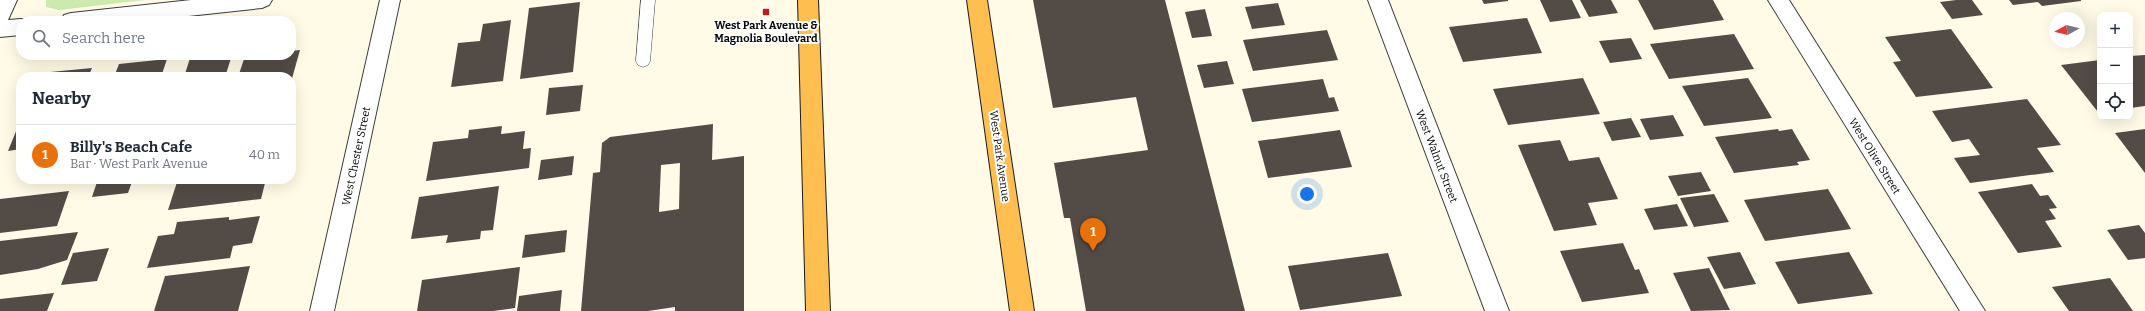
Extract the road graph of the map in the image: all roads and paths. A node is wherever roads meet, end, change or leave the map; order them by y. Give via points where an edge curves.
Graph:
1 (7, 0) edge
2 (262, 0) edge
3 (390, 0) edge
4 (648, 0) edge
5 (808, 0) edge
6 (977, 0) edge
7 (1378, 0) edge
8 (1778, 0) edge
9 (0, 16) edge
10 (117, 16) edge
11 (16, 27) edge
12 (0, 29) edge
13 (643, 61) dead end
14 (322, 311) edge
15 (818, 311) edge
16 (1022, 311) edge
17 (1497, 311) edge
18 (1973, 311) edge

1 - 9 street
2 - 10 street
3 - 14 street, West Chester Street
4 - 13 lane
5 - 15 highway
6 - 16 highway, West Park Avenue
7 - 17 street, West Walnut Street
8 - 18 street, West Olive Street
11 - 12 street

